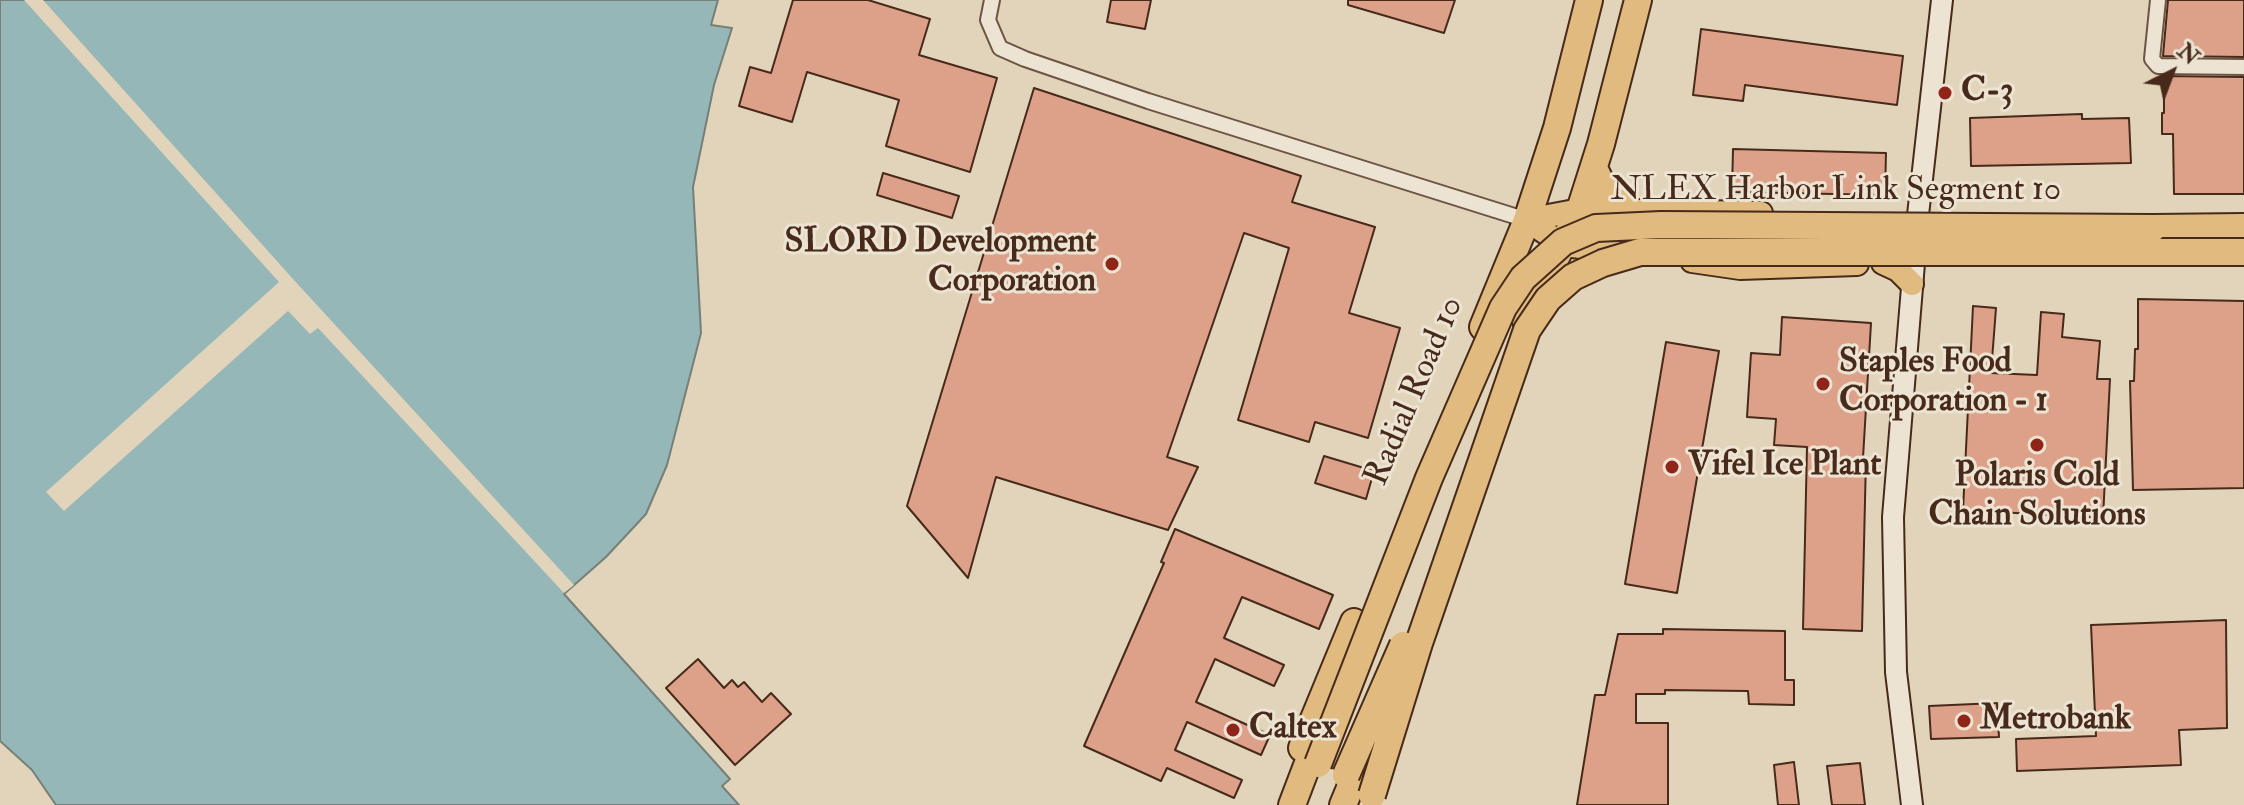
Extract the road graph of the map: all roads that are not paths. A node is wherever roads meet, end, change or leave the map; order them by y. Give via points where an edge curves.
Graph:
1 (992, 0) edge
2 (1589, 0) edge
3 (1638, 0) edge
4 (1942, 0) edge
5 (2158, 0) edge
6 (2244, 67) edge
7 (1594, 168) junction
8 (1580, 210) junction
9 (1630, 211) junction
10 (1918, 215) junction
11 (2244, 218) edge
12 (1527, 220) junction
13 (2244, 227) edge
14 (1563, 245) junction
15 (1612, 250) junction
16 (2244, 252) edge
17 (2244, 259) edge
18 (1913, 273) junction
19 (1532, 304) junction
20 (1429, 478) junction
21 (1468, 495) junction
22 (1325, 716) junction
23 (1371, 737) junction
24 (1318, 764) dead end
25 (1346, 775) dead end
26 (1278, 805) edge
27 (1292, 805) edge
28 (1343, 805) edge
29 (1368, 805) edge
30 (1384, 805) edge
31 (1912, 805) edge

1 - 12 street via 988,20 1000,48 1025,59
2 - 12 highway, Radial Road 10
3 - 7 highway, Radial Road 10
4 - 10 main road
5 - 6 street via 2152,59 2158,66
7 - 8 highway, Radial Road 10
7 - 9 highway via 1605,191
8 - 9 main road
8 - 12 main road
8 - 14 highway, Radial Road 10
9 - 10 main road
10 - 11 main road
10 - 18 main road
12 - 14 main road
12 - 22 highway, Radial Road 10
13 - 20 highway, NLEX Harbor Link Segment 10, bridge via 1661,225 1588,230 1551,251 1512,293
14 - 15 main road
14 - 19 highway, Radial Road 10
15 - 18 main road via 1740,268 1883,263
15 - 19 highway via 1555,281
16 - 21 highway, NLEX Harbor Link Segment 10, bridge via 1660,251 1620,257 1563,283 1537,312
17 - 18 main road
18 - 31 main road via 1893,517 1896,672
19 - 23 highway, Radial Road 10
20 - 24 highway, bridge
20 - 26 highway, bridge via 1354,622
21 - 25 highway, bridge
21 - 29 highway, bridge
22 - 23 highway
22 - 27 highway, Radial Road 10
23 - 28 highway, Radial Road 10
23 - 30 street

